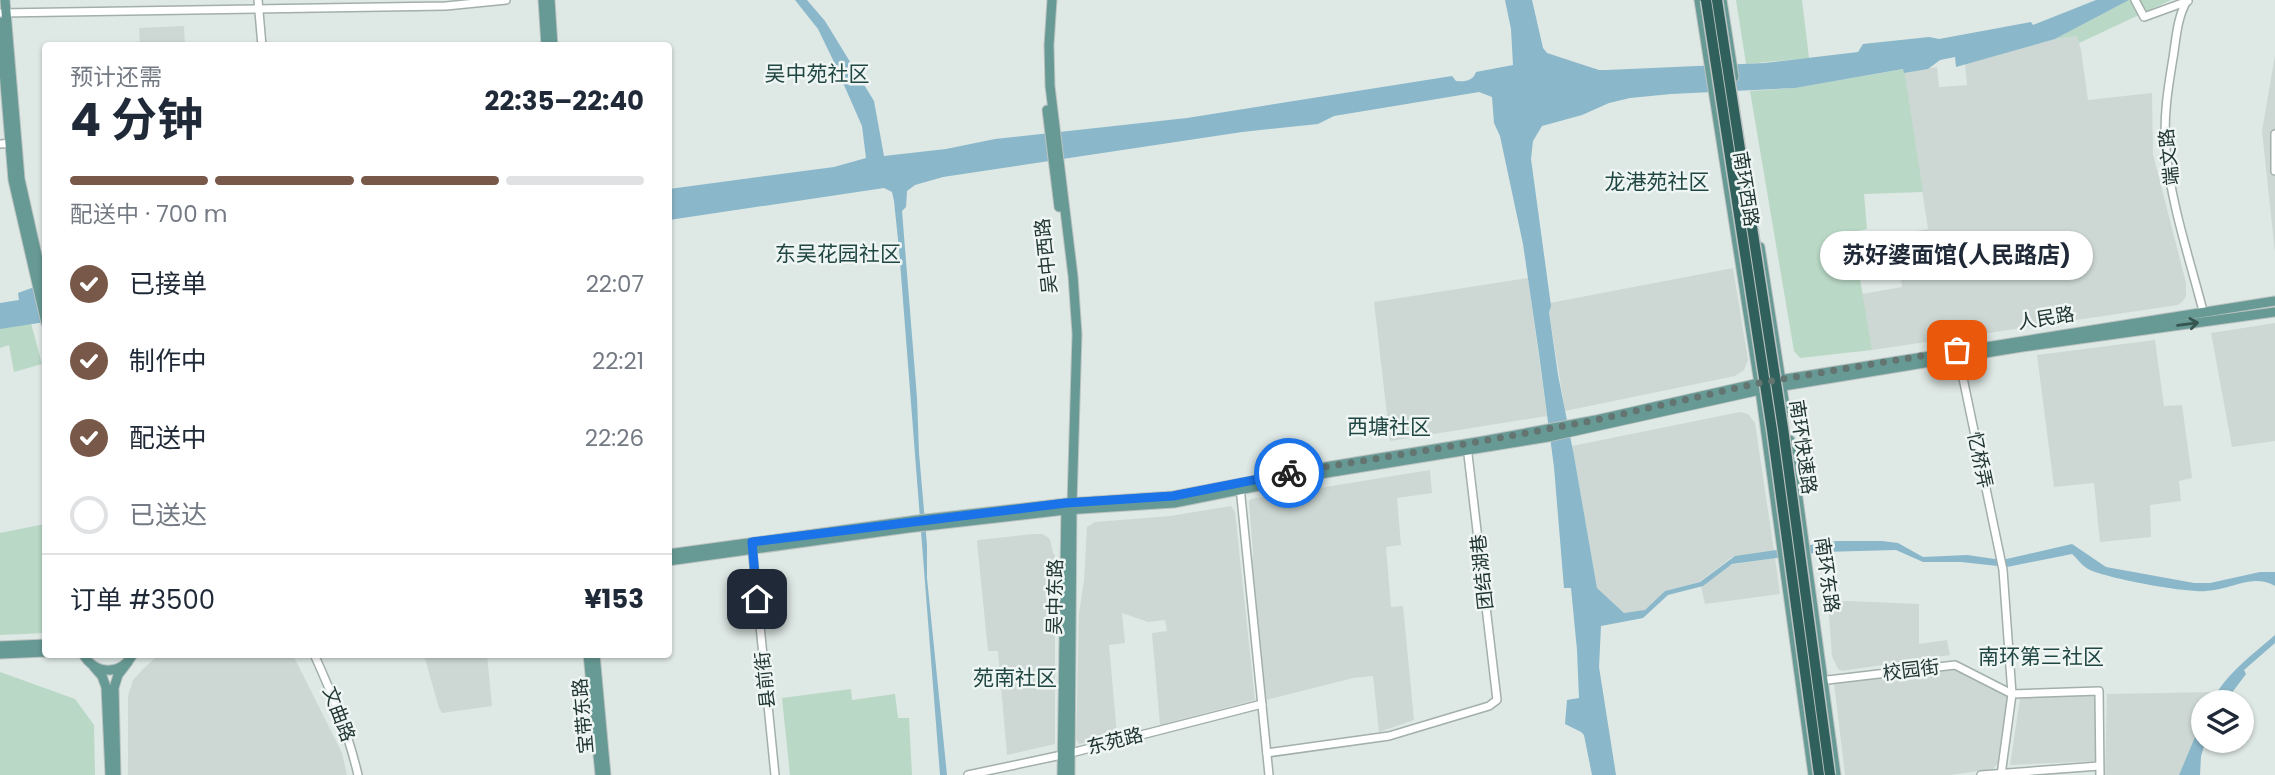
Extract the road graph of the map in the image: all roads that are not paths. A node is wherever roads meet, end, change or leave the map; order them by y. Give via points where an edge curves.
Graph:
1 (5, 0) edge
2 (506, 0) edge
3 (543, 0) edge
4 (550, 0) edge
5 (1046, 0) edge
6 (1052, 0) edge
7 (1699, 0) edge
8 (1706, 0) edge
9 (1717, 0) edge
10 (1722, 0) edge
11 (2188, 1) edge
12 (2136, 2) edge
13 (258, 4) edge
14 (3, 13) edge
15 (0, 22) edge
16 (262, 42) edge
17 (546, 42) edge
18 (553, 42) edge
19 (1052, 128) junction
20 (2275, 134) edge
21 (8, 143) edge
22 (2275, 172) edge
23 (39, 284) junction
24 (42, 289) edge
25 (42, 301) edge
26 (2275, 301) edge
27 (2203, 311) junction
28 (2275, 312) edge
29 (1958, 354) junction
30 (1782, 384) junction
31 (1759, 387) junction
32 (1468, 447) junction
33 (1240, 486) junction
34 (1069, 506) junction
35 (752, 546) junction
36 (672, 554) edge
37 (672, 560) edge
38 (0, 646) edge
39 (42, 648) edge
40 (42, 648) edge
41 (0, 654) edge
42 (80, 658) edge
43 (86, 658) edge
44 (131, 658) edge
45 (316, 658) edge
46 (588, 658) edge
47 (595, 658) edge
48 (92, 666) junction
49 (1823, 681) junction
50 (1801, 683) junction
51 (2012, 694) junction
52 (1262, 704) junction
53 (1066, 753) junction
54 (1267, 753) junction
55 (2099, 766) junction
56 (2001, 773) edge
57 (110, 775) edge
58 (116, 775) edge
59 (358, 775) edge
60 (600, 775) edge
61 (606, 775) edge
62 (775, 775) edge
63 (968, 775) edge
64 (1062, 775) edge
65 (1070, 775) edge
66 (1269, 775) edge
67 (1813, 775) edge
68 (1819, 775) edge
69 (1830, 775) edge
70 (1836, 775) edge
71 (1981, 775) edge
72 (2100, 775) edge

1 - 14 main road
2 - 13 street via 446,6
3 - 17 main road
4 - 18 main road
5 - 19 main road, 吴中西路 via 1043,60
6 - 19 main road, 吴中西路
7 - 31 main road, 南环西路
8 - 68 highway, 南环快速路, bridge
9 - 69 highway, 南环快速路, bridge via 1783,428
10 - 30 main road, 南环西路, bridge
11 - 12 street via 2144,17
11 - 27 street, 端文路 via 2169,82 2166,148 2170,182
13 - 14 street
13 - 16 street
14 - 21 main road
15 - 21 main road
19 - 34 main road, 吴中西路 via 1076,334
20 - 22 street
21 - 23 main road
23 - 24 main road
23 - 25 main road
26 - 27 main road, 人民路
27 - 29 main road, 人民路
29 -> 28 main road, 人民路
29 - 30 main road, 人民路
29 - 51 street, 忆桥弄 via 2003,570
30 - 31 main road, 人民路
30 - 49 main road, 南环东路
31 - 32 main road, 人民路
31 - 50 main road
32 - 33 main road, 人民路
32 - 54 street, 团结湖巷 via 1497,700 1389,736
33 - 34 main road, 人民路
33 - 52 street
34 - 35 main road, 人民路
34 - 53 main road, 吴中东路
35 - 36 main road
35 - 37 main road
35 - 62 street, 县前街
38 - 39 main road
40 - 41 main road
42 - 48 main road
43 - 48 main road
44 - 48 main road via 113,671
44 - 58 main road via 118,675 113,692
45 - 59 street, 文曲路 via 339,710
46 - 60 main road, 宝带东路
47 - 61 main road, 宝带东路
48 - 57 main road via 107,691
49 - 50 street, 校园街
49 - 51 street, 校园街 via 1955,665
49 - 70 main road, 南环东路
50 - 67 main road
51 - 55 street, 校园街 via 2099,691
51 - 56 street, 忆桥弄
52 - 53 street, 东苑路
52 - 54 street
53 - 63 street, 东苑路
53 - 64 main road, 吴中东路
53 - 65 main road, 吴中东路
54 - 66 street
55 - 56 street
55 - 72 street
56 - 71 street

